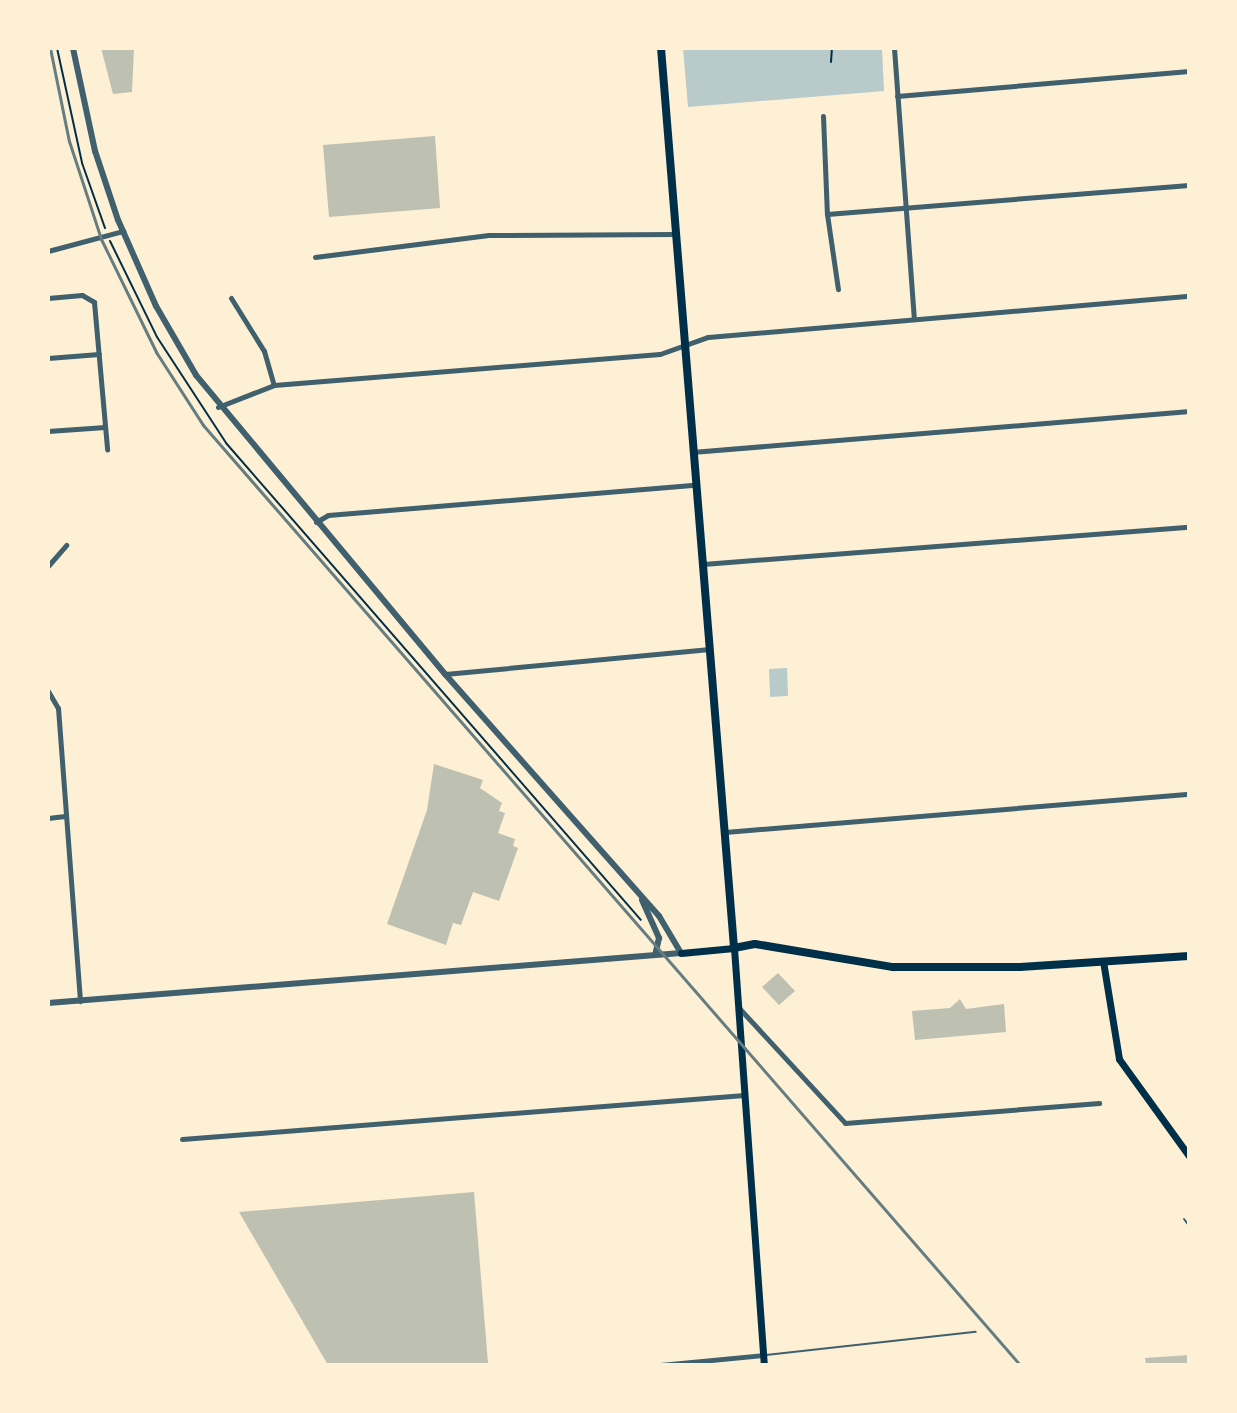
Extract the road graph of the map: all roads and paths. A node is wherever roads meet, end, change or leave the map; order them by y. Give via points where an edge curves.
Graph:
1 (57, 48) edge
2 (73, 48) edge
3 (661, 48) edge
4 (832, 48) edge
5 (894, 48) edge
6 (831, 62) dead end
7 (1189, 71) edge
8 (897, 96) junction
9 (823, 116) dead end
10 (1189, 185) edge
11 (905, 208) junction
12 (827, 214) junction
13 (104, 226) dead end
14 (123, 231) junction
15 (675, 234) junction
16 (113, 249) dead end
17 (48, 251) edge
18 (315, 257) dead end
19 (838, 289) dead end
20 (1189, 296) edge
21 (48, 298) edge
22 (231, 298) dead end
23 (914, 319) junction
24 (686, 346) junction
25 (99, 354) junction
26 (48, 358) edge
27 (274, 385) junction
28 (218, 407) junction
29 (1189, 411) edge
30 (105, 427) junction
31 (48, 431) edge
32 (107, 449) dead end
33 (692, 452) junction
34 (695, 485) junction
35 (316, 522) junction
36 (1189, 527) edge
37 (66, 545) dead end
38 (702, 564) junction
39 (48, 566) edge
40 (710, 649) junction
41 (445, 674) junction
42 (49, 692) edge
43 (1189, 794) edge
44 (65, 816) junction
45 (48, 818) edge
46 (725, 832) junction
47 (638, 893) junction
48 (650, 930) dead end
49 (734, 948) junction
50 (681, 953) junction
51 (655, 955) junction
52 (1189, 956) edge
53 (1103, 961) junction
54 (80, 1001) junction
55 (48, 1003) edge
56 (738, 1007) junction
57 (745, 1095) junction
58 (1099, 1103) dead end
59 (182, 1139) dead end
60 (1189, 1156) edge
61 (1189, 1219) edge
62 (1189, 1226) edge
63 (976, 1332) dead end
64 (763, 1355) junction
65 (660, 1365) edge
66 (764, 1365) edge

1 - 13 path via 78,149
2 - 14 street via 95,151
3 - 15 main road
4 - 6 path
5 - 8 street
7 - 8 street
8 - 11 street
9 - 12 street
10 - 11 street
11 - 12 street
11 - 23 street
12 - 19 street
14 - 17 street
14 - 28 street via 156,306
15 - 18 street via 489,235
15 - 24 main road
16 - 48 path via 157,337 226,443
20 - 23 street
21 - 25 street via 92,298
22 - 27 street via 264,351
23 - 24 street via 708,337
24 - 27 street via 660,354
24 - 33 main road
25 - 26 street
25 - 30 street
27 - 28 street
28 - 35 street
29 - 33 street
30 - 31 street
30 - 32 street
33 - 34 main road
34 - 35 street via 342,514
34 - 38 main road
35 - 41 street
36 - 38 street
37 - 39 street
38 - 40 main road
40 - 41 street
40 - 46 main road
41 - 47 street
42 - 44 street via 58,708
43 - 46 street
44 - 45 street
44 - 54 street
46 - 49 main road
47 - 50 street
47 - 51 street via 659,938
49 - 50 main road
49 - 53 main road via 755,944 893,967
49 - 56 main road
50 - 51 street
51 - 54 street
52 - 53 main road
53 - 60 main road via 1119,1059
54 - 55 street
56 - 57 main road
56 - 58 street via 845,1123
57 - 59 street
57 - 64 main road
61 - 62 lane via 1184,1219
63 - 64 lane
64 - 65 street
64 - 66 main road

